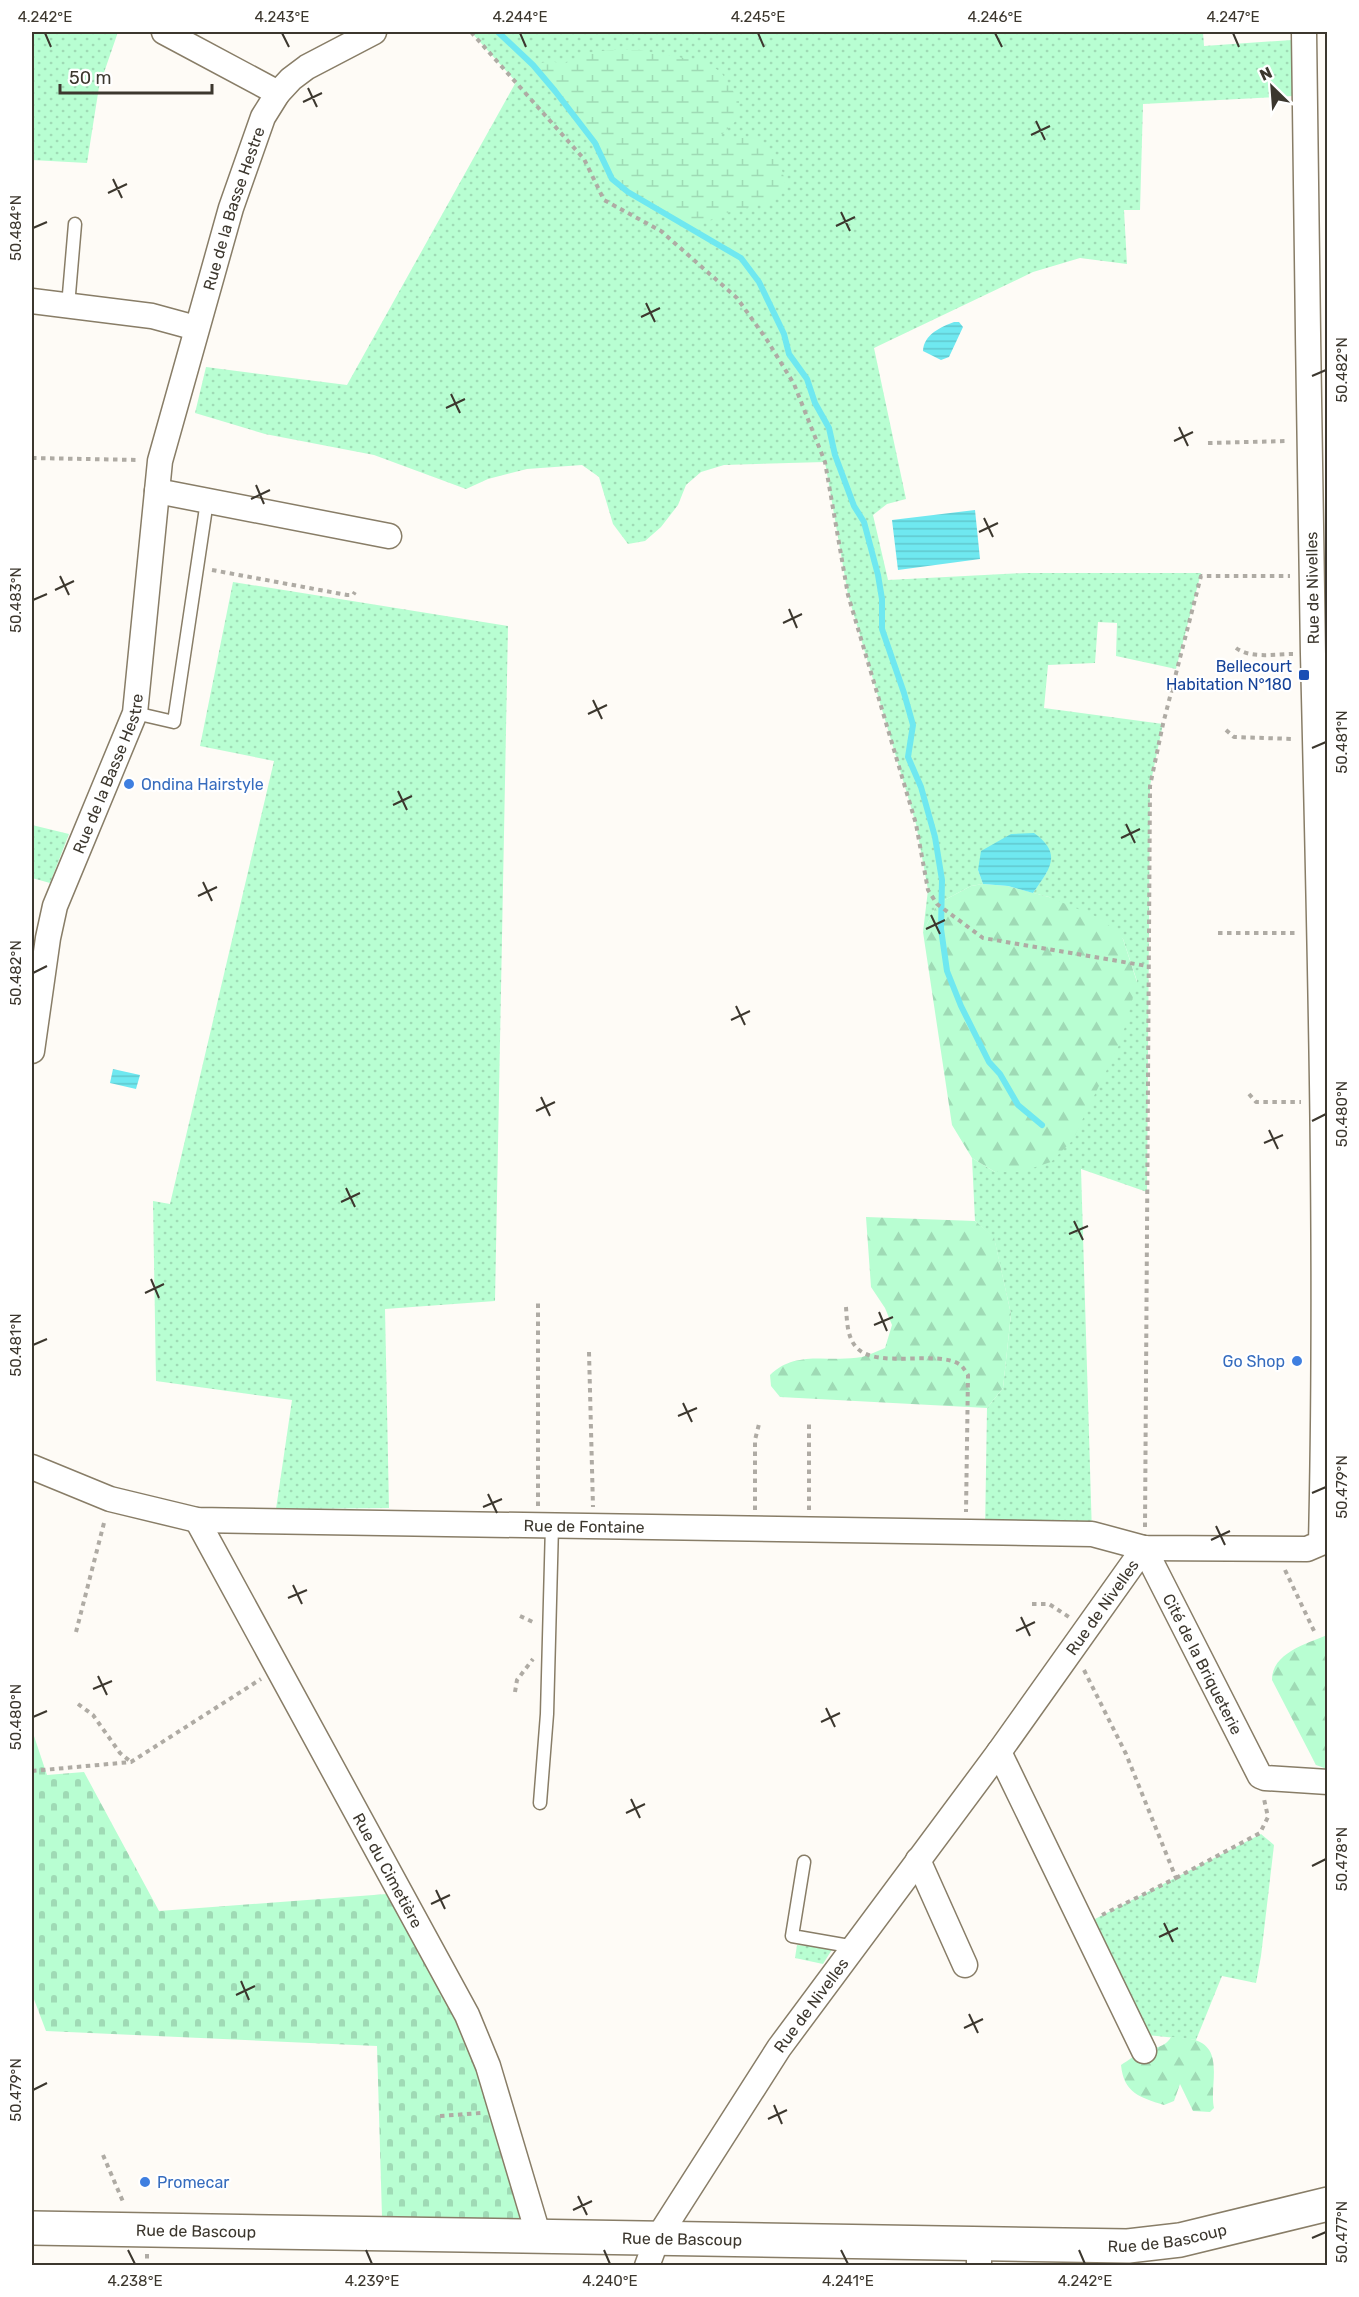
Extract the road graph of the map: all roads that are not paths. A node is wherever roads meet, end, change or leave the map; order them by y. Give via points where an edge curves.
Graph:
1 (164, 32) edge
2 (374, 32) edge
3 (1304, 32) edge
4 (278, 93) junction
5 (75, 224) dead end
6 (32, 301) edge
7 (68, 306) junction
8 (196, 328) junction
9 (158, 490) junction
10 (207, 501) junction
11 (389, 536) dead end
12 (135, 713) junction
13 (1323, 837) edge
14 (32, 1051) edge
15 (32, 1467) edge
16 (197, 1520) junction
17 (545, 1525) junction
18 (1144, 1548) junction
19 (999, 1752) junction
20 (1328, 1782) edge
21 (540, 1803) dead end
22 (918, 1860) junction
23 (804, 1862) dead end
24 (855, 1947) junction
25 (965, 1965) dead end
26 (1144, 2051) dead end
27 (1328, 2204) edge
28 (32, 2228) edge
29 (539, 2237) junction
30 (652, 2252) edge
31 (979, 2255) edge

1 - 4 street
2 - 4 street, Rue de la Basse Hestre via 307,66
3 - 13 street, Rue de Nivelles via 1313,654
4 - 8 street, Rue de la Basse Hestre via 263,117 231,208
5 - 7 lane
6 - 7 street
7 - 8 street via 152,316
8 - 9 street, Rue de la Basse Hestre via 160,461
9 - 10 street
9 - 12 street, Rue de la Basse Hestre
10 - 11 street
10 - 12 lane via 174,722
12 - 14 street, Rue de la Basse Hestre via 55,906
13 - 18 street, Rue de Nivelles via 1320,933 1325,1388 1321,1543 1307,1549
15 - 16 street, Rue de Fontaine via 110,1499
16 - 17 street, Rue de Fontaine
16 - 29 street, Rue du Cimetière via 467,2015 481,2046
17 - 18 street, Rue de Fontaine via 1092,1534
17 - 21 lane via 547,1714
18 - 19 street, Rue de Nivelles
18 - 20 street, Cité de la Briqueterie via 1260,1776
19 - 22 street, Rue de Nivelles
19 - 26 street
22 - 24 street, Rue de Nivelles
22 - 25 street
23 - 24 lane via 792,1936
24 - 30 street, Rue de Nivelles via 779,2048
27 - 31 main road, Rue de Bascoup via 1180,2240
28 - 29 main road, Rue de Bascoup
29 - 30 main road, Rue de Bascoup
30 - 31 main road, Rue de Bascoup

